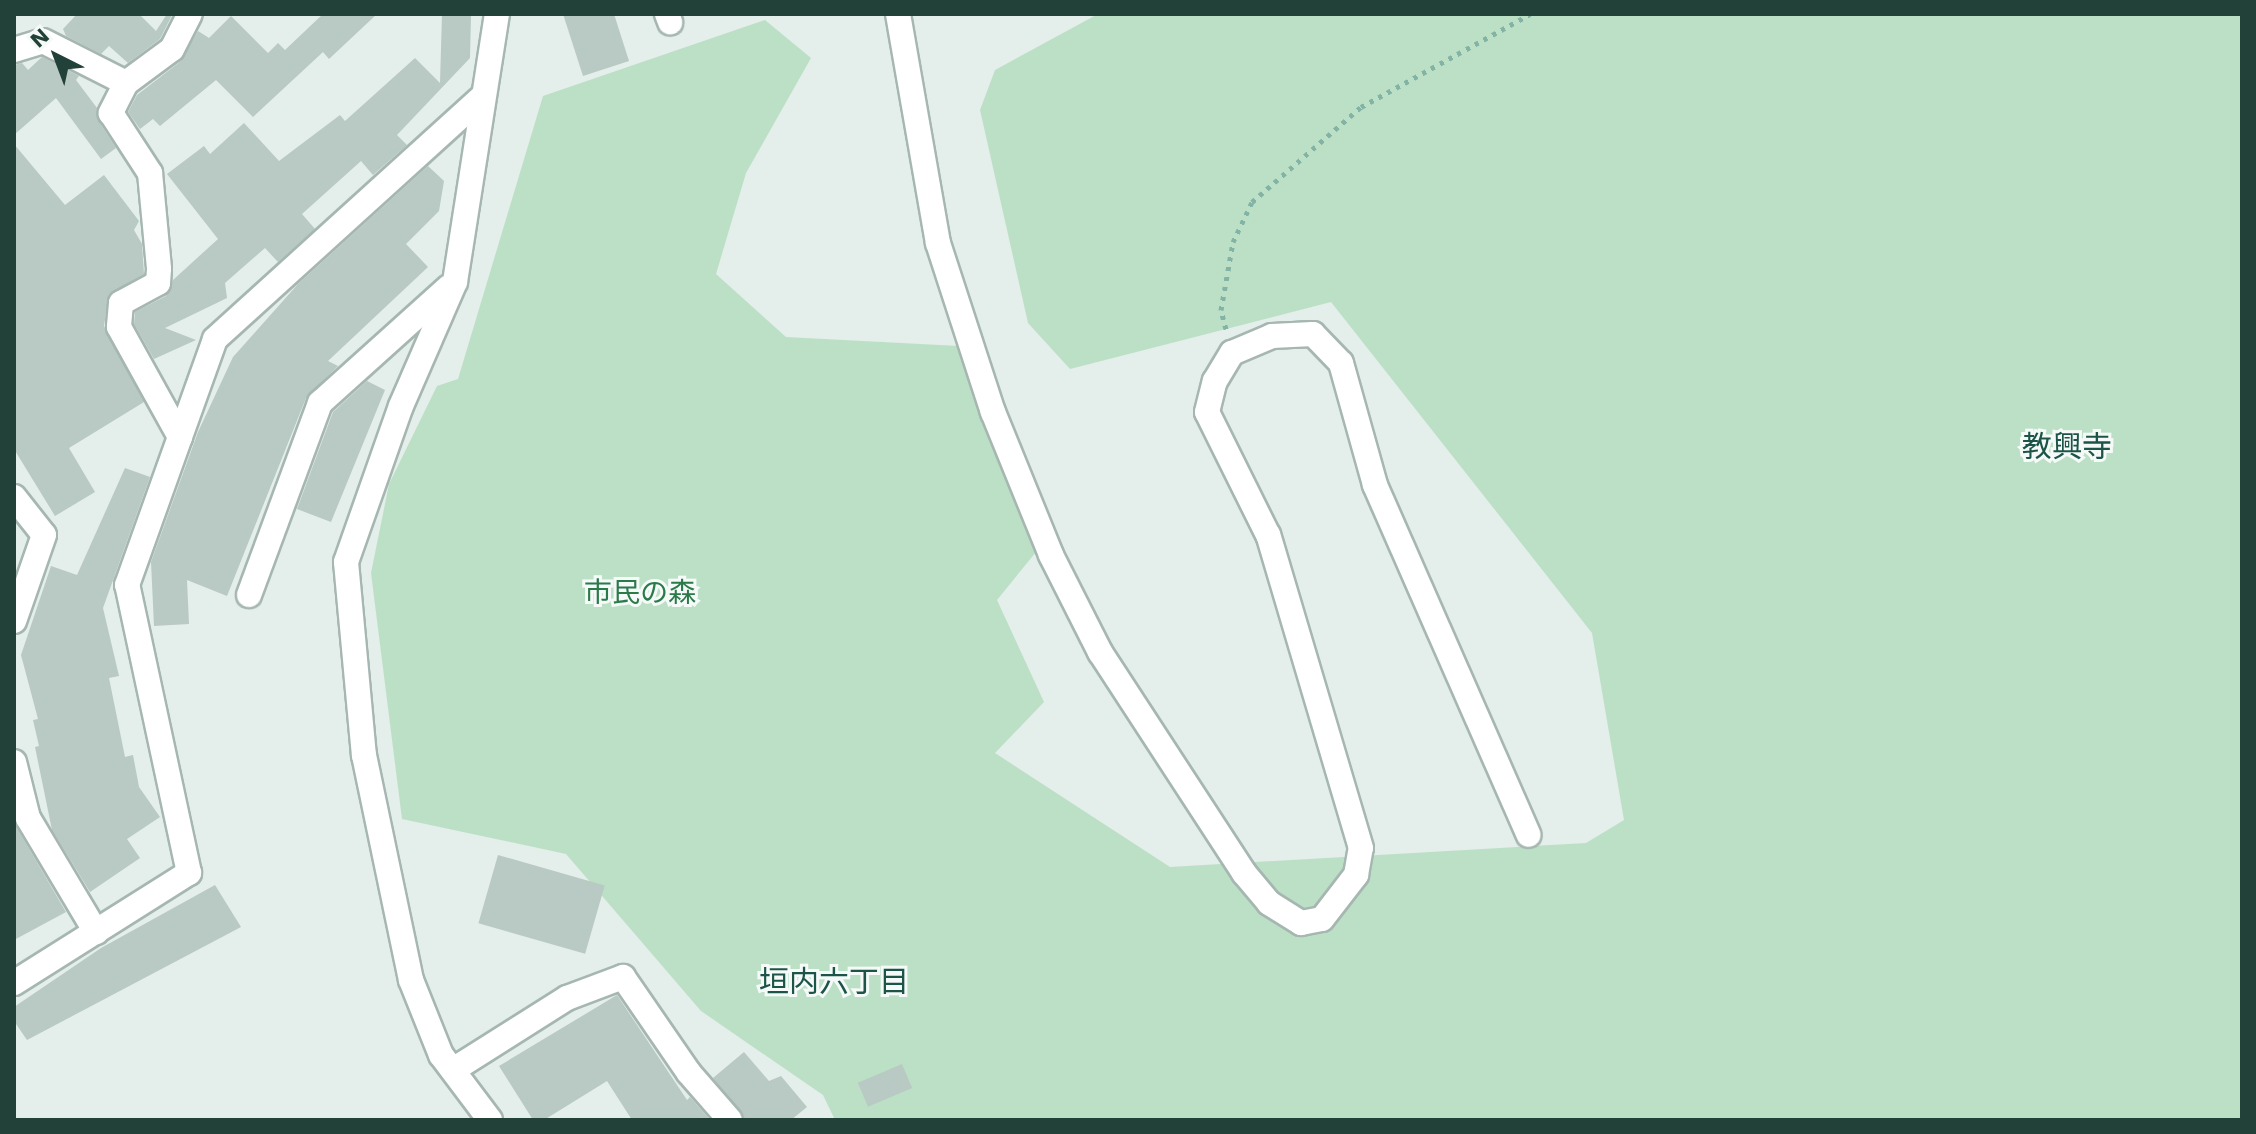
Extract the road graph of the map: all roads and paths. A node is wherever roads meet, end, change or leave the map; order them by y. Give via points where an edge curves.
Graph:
1 (190, 14) edge
2 (497, 14) edge
3 (898, 14) edge
4 (1530, 14) edge
5 (14, 50) edge
6 (126, 83) junction
7 (481, 98) junction
8 (455, 282) junction
9 (1232, 353) junction
10 (180, 437) junction
11 (14, 497) edge
12 (249, 595) dead end
13 (15, 615) edge
14 (14, 762) edge
15 (1529, 835) dead end
16 (96, 932) junction
17 (14, 983) edge
18 (453, 1070) junction
19 (490, 1120) edge
20 (730, 1120) edge

1 - 6 street via 172,49
2 - 7 street
3 - 9 street via 938,243 993,412 1051,555 1100,652 1220,840 1269,903 1301,923 1322,919 1337,907 1356,875 1361,848 1268,535 1207,412 1215,381
4 - 9 path via 1361,107 1252,202 1233,242 1221,310
5 - 6 street via 43,41
6 - 10 street via 111,113 150,173 159,269 158,283 121,303 119,327
7 - 8 street
7 - 10 street via 215,339
8 - 12 street via 320,403
8 - 18 street via 401,406 346,562 364,756 389,890 411,980 441,1055
9 - 15 street via 1272,336 1313,334 1341,363 1375,485
10 - 16 street via 127,585 189,873
11 - 13 street via 44,535
14 - 16 street via 28,818
16 - 17 street
18 - 19 street
18 - 20 street via 567,998 623,977 689,1073

